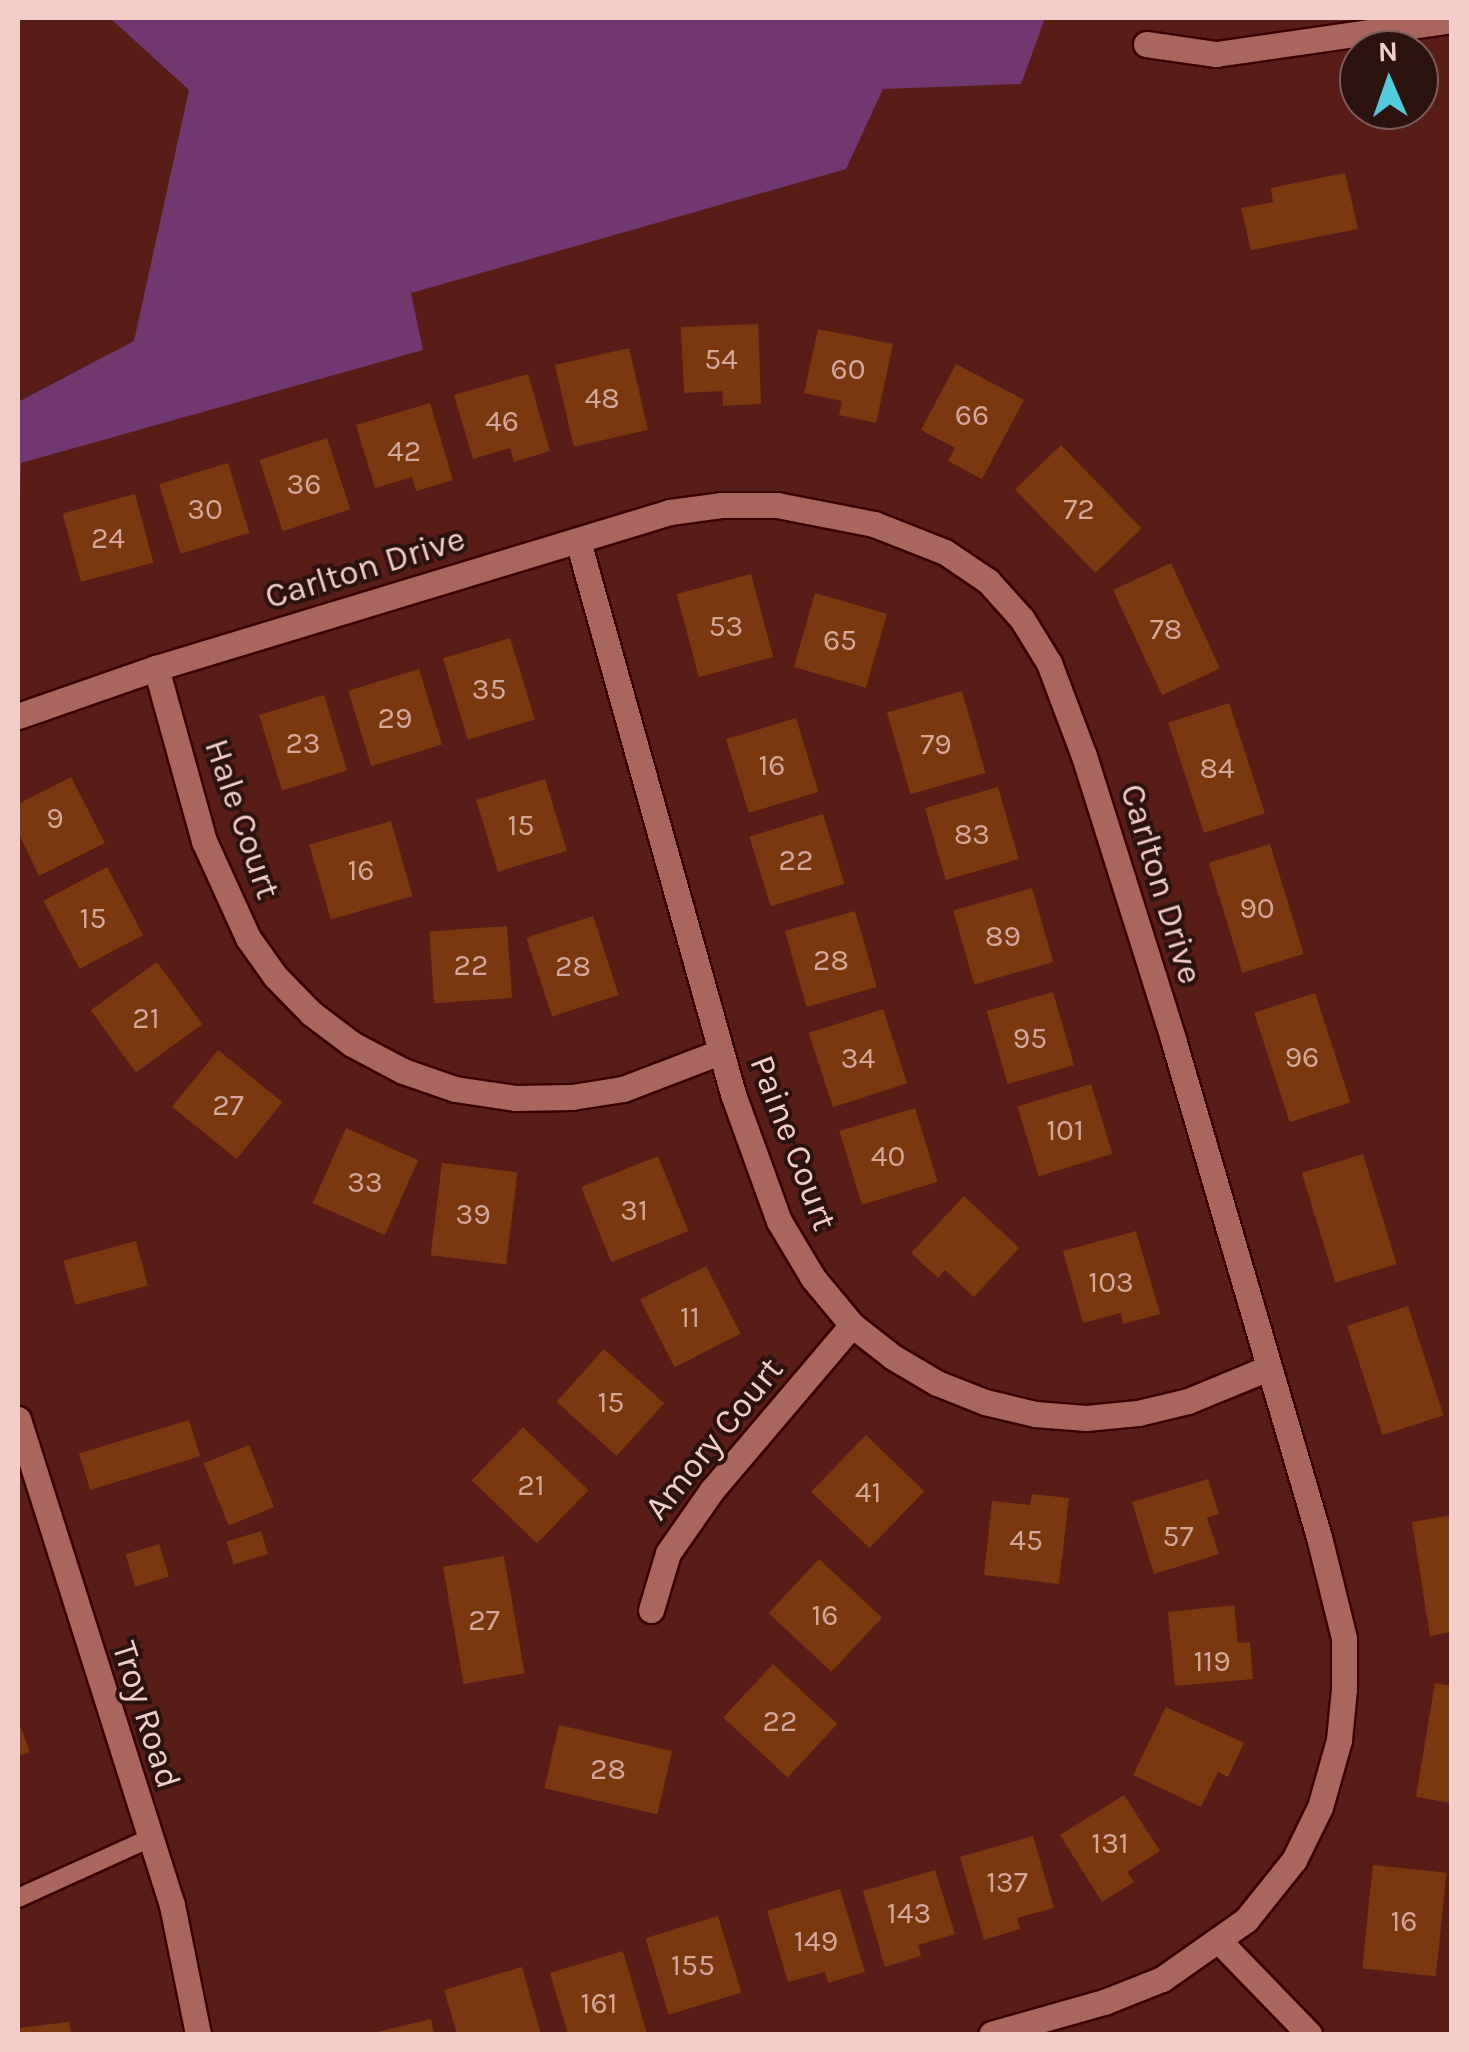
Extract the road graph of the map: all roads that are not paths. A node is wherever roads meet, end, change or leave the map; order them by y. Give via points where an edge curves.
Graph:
1 (1452, 20) edge
2 (1146, 44) dead end
3 (578, 541) junction
4 (156, 668) junction
5 (18, 716) edge
6 (720, 1052) junction
7 (852, 1324) junction
8 (1268, 1368) junction
9 (18, 1419) edge
10 (651, 1610) dead end
11 (150, 1838) junction
12 (18, 1898) edge
13 (1220, 1942) junction
14 (198, 2034) edge
15 (990, 2034) edge
16 (1309, 2034) edge

1 - 2 street via 1216,54
3 - 4 street, Carlton Drive
3 - 6 street, Paine Court
3 - 8 street, Carlton Drive via 670,512 721,505 824,511 946,552 988,581 1022,619 1049,663 1084,756
4 - 5 street, Carlton Drive
4 - 6 street, Hale Court via 204,841 248,938 311,1013 352,1044 403,1072 516,1098 623,1089
6 - 7 street, Paine Court via 780,1221 813,1278
7 - 8 street, Paine Court via 938,1384 1035,1414 1138,1413 1188,1401
7 - 10 street, Amory Court via 712,1490 668,1553
8 - 13 street, Carlton Drive via 1340,1621 1344,1689 1320,1807 1264,1902
9 - 11 street, Troy Road
11 - 12 lane
11 - 14 street, Troy Road via 172,1905
13 - 15 street, Carlton Drive via 1147,1985
13 - 16 street

